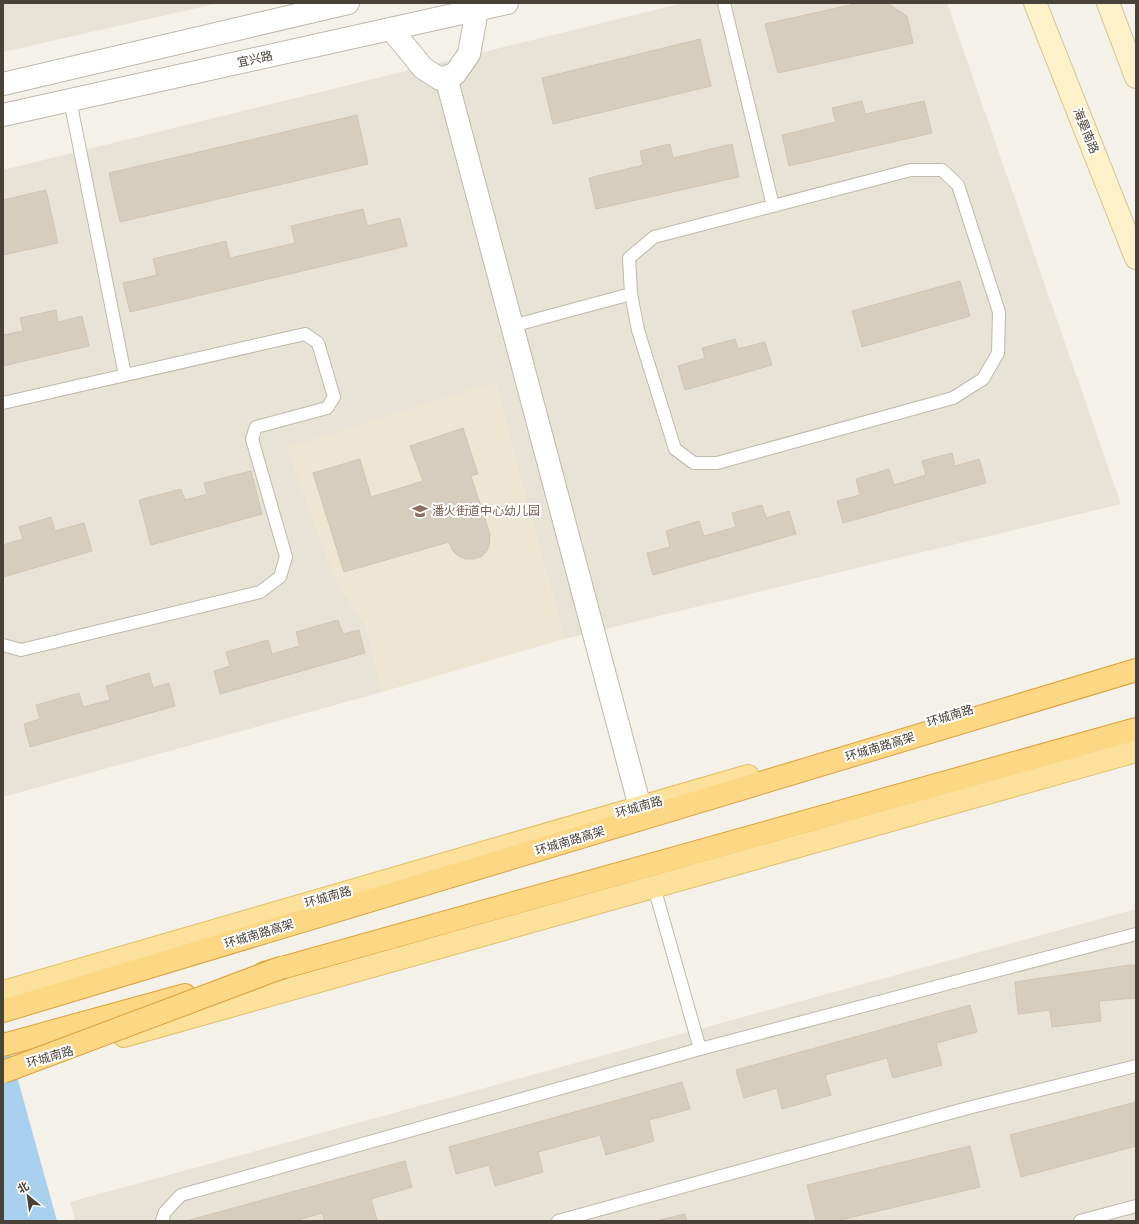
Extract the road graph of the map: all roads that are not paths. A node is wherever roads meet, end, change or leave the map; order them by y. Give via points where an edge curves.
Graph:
1 (348, 3) edge
2 (508, 3) edge
3 (724, 3) edge
4 (1035, 3) edge
5 (1108, 3) edge
6 (296, 9) edge
7 (477, 10) junction
8 (391, 29) junction
9 (446, 77) junction
10 (1136, 77) edge
11 (3, 84) edge
12 (70, 100) junction
13 (3, 115) edge
14 (773, 206) junction
15 (1136, 258) edge
16 (631, 294) junction
17 (512, 326) junction
18 (125, 375) junction
19 (3, 403) edge
20 (3, 645) edge
21 (1136, 661) edge
22 (1136, 670) edge
23 (1136, 729) edge
24 (1136, 751) edge
25 (640, 807) junction
26 (654, 887) junction
27 (1136, 934) edge
28 (284, 967) junction
29 (3, 992) edge
30 (3, 1011) edge
31 (3, 1046) edge
32 (700, 1049) junction
33 (1136, 1066) edge
34 (3, 1071) edge
35 (1136, 1206) edge
36 (162, 1221) edge
37 (558, 1221) edge
38 (1080, 1221) edge

1 - 6 street
2 - 7 street, 宜兴路
3 - 14 lane
4 - 15 main road, 海晏南路
5 - 10 main road
6 - 11 street
7 - 8 street, 宜兴路
7 - 9 street via 469,54 455,74
8 - 9 street via 423,68 440,79
8 - 12 street, 宜兴路
9 - 17 street
12 - 13 street, 宜兴路
12 - 18 lane
14 - 16 lane via 654,236 629,258
14 - 16 lane via 911,170 942,170 958,185 999,312 998,354 983,379 953,398 717,463 694,463 675,449 638,330
16 - 17 lane
17 - 25 street
18 - 19 lane
18 - 20 lane via 305,334 318,343 334,397 327,408 256,427 252,439 286,557 280,577 260,592 21,650
21 - 25 main road, 环城南路
22 - 30 highway, 环城南路高架
23 - 28 highway
24 - 26 main road, 环城南路
25 - 29 main road, 环城南路
26 - 32 lane
26 - 34 main road, 环城南路
27 - 32 lane
28 - 31 highway, bridge
28 - 34 highway, bridge
32 - 36 lane via 181,1195 165,1212
33 - 37 lane via 968,1108
35 - 38 lane

